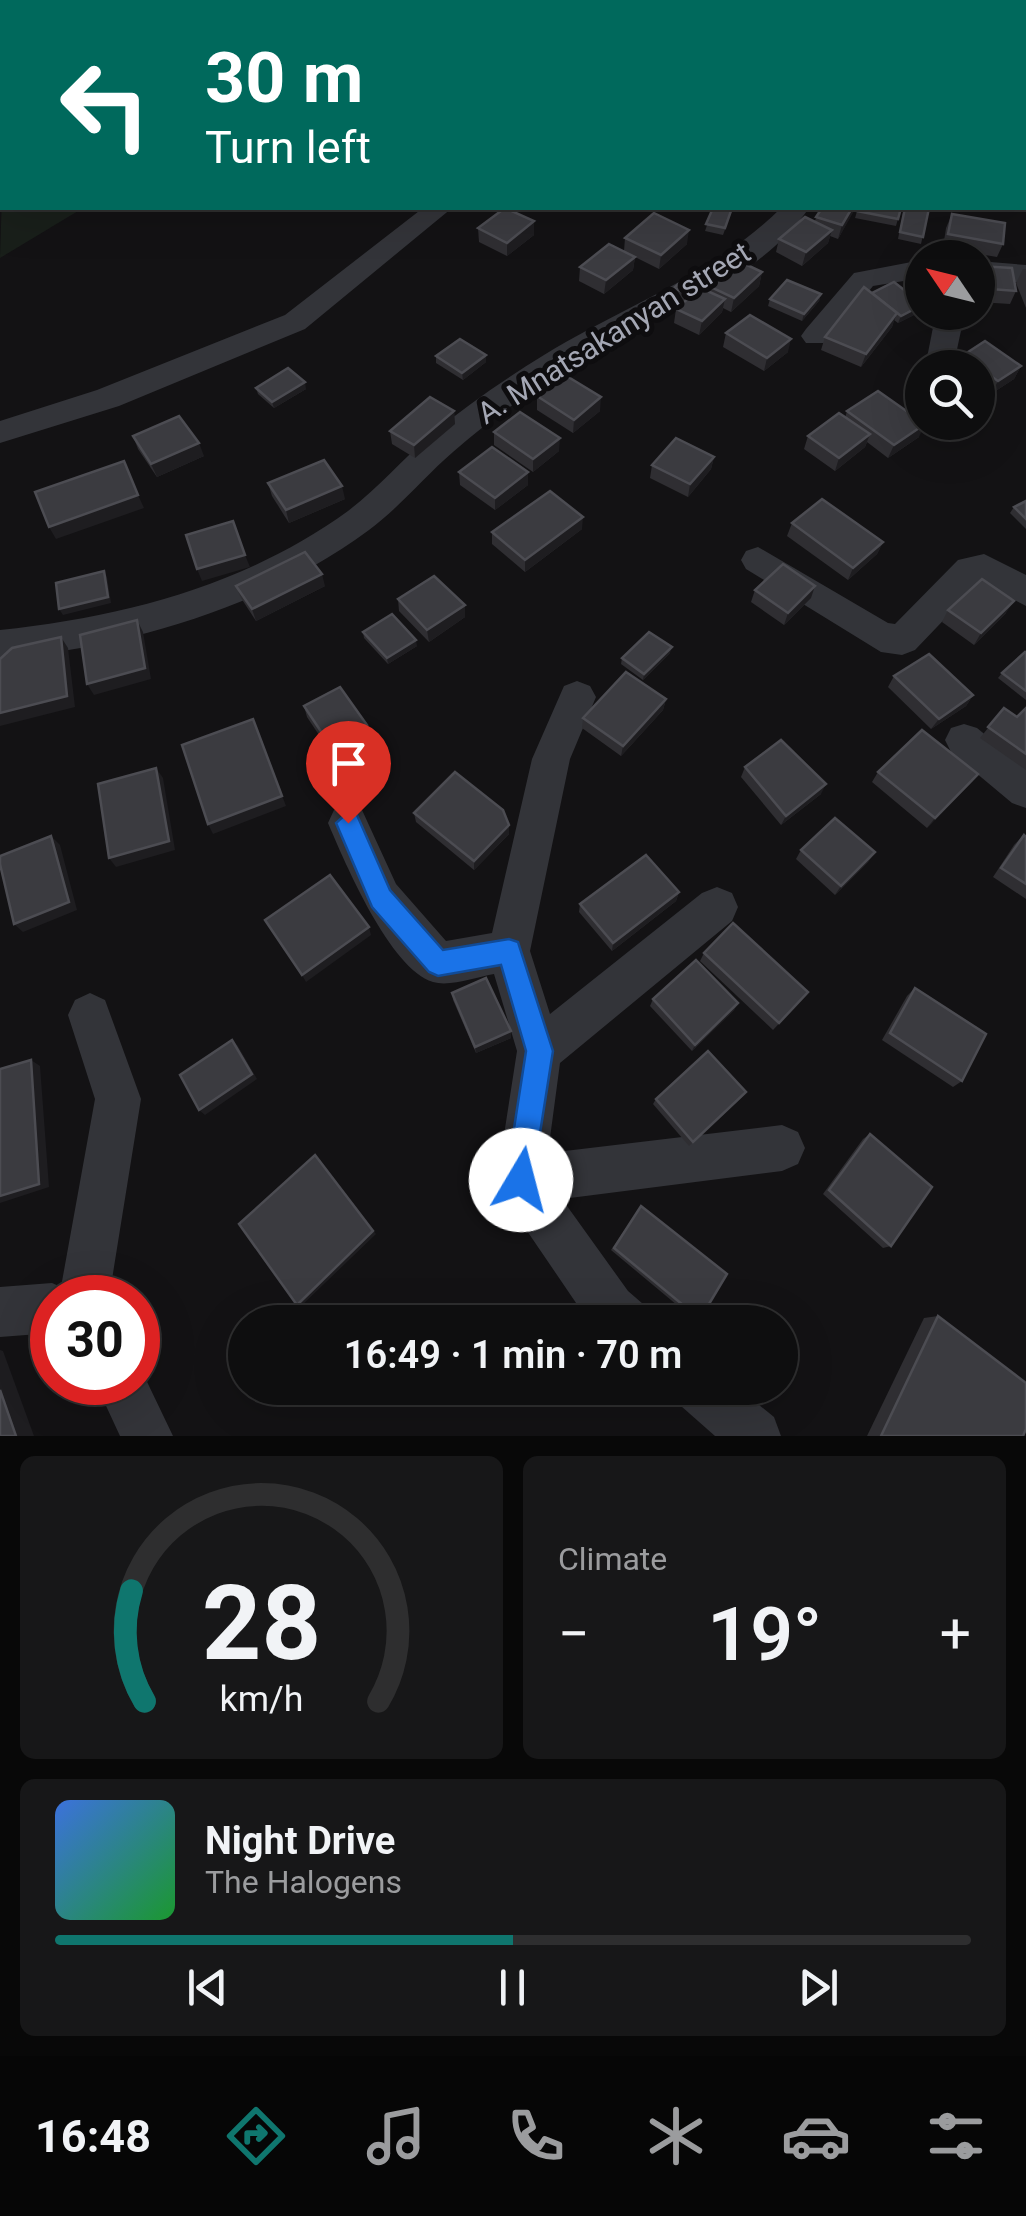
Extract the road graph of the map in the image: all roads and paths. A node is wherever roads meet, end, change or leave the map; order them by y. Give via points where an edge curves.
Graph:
1 (436, 210) edge
2 (794, 210) edge
3 (995, 271) edge
4 (905, 272) edge
5 (1026, 274) edge
6 (816, 336) dead end
7 (7, 428) edge
8 (758, 560) dead end
9 (1026, 592) edge
10 (0, 645) edge
11 (577, 698) dead end
12 (964, 740) dead end
13 (1026, 791) edge
14 (348, 823) dead end
15 (718, 907) dead end
16 (509, 951) junction
17 (90, 1015) dead end
18 (540, 1051) junction
19 (782, 1148) dead end
20 (521, 1180) junction
21 (88, 1275) edge
22 (607, 1305) edge
23 (30, 1310) edge
24 (0, 1312) edge
25 (132, 1405) edge
26 (719, 1405) edge
27 (148, 1436) edge
28 (754, 1436) edge

1 - 7 street via 295,322 108,398
2 - 10 street, A. Mnatsakanyan street via 776,231 717,269 554,362 446,440 361,519 299,562 162,616
3 - 5 street
4 - 6 street via 864,280
8 - 9 street via 882,637 902,640 970,570 984,567
11 - 16 street via 551,760
12 - 13 street
14 - 16 street via 381,898 438,963
15 - 18 street
16 - 18 street
17 - 21 street via 118,1099
18 - 20 street
19 - 20 street
20 - 22 street
23 - 24 street
25 - 27 street
26 - 28 street

